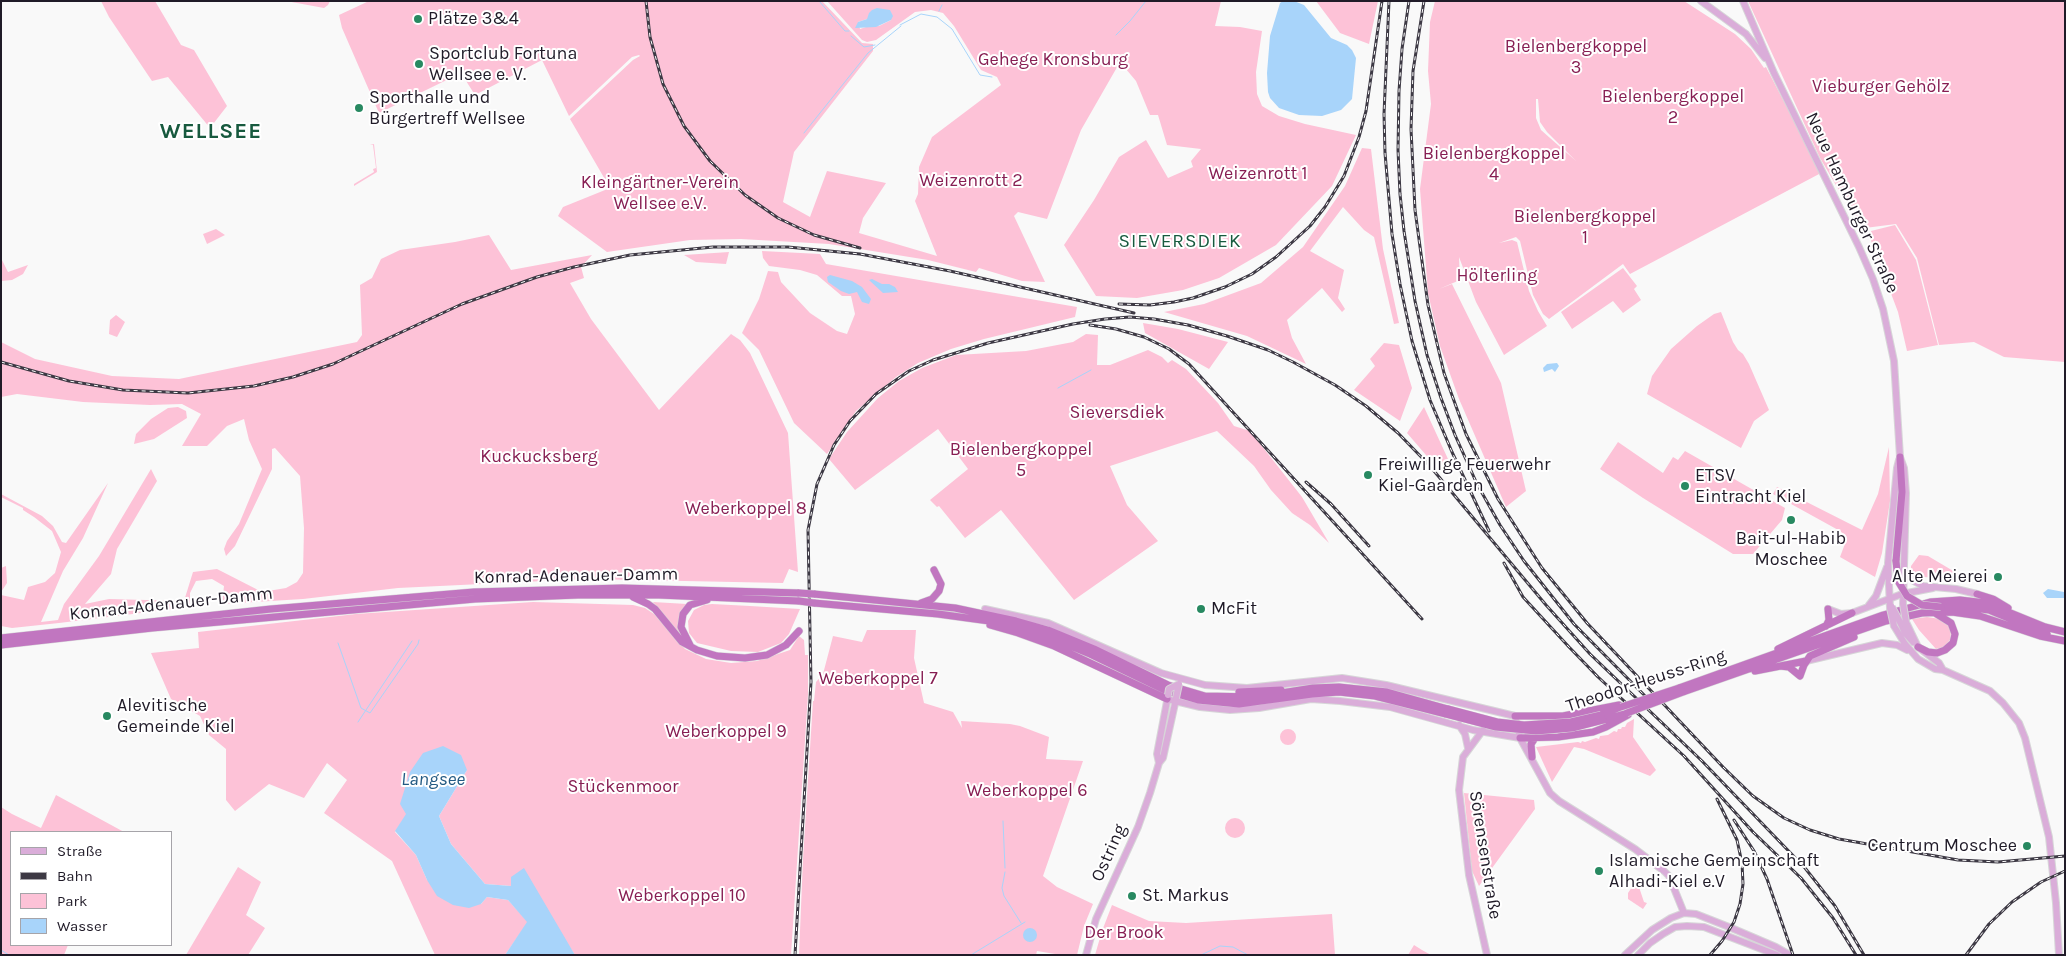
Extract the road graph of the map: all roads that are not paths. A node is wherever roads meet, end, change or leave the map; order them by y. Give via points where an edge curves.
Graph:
1 (1701, 1) edge
2 (1743, 1) edge
3 (1774, 73) junction
4 (1900, 456) junction
5 (1888, 563) junction
6 (1904, 569) junction
7 (934, 570) dead end
8 (1933, 588) junction
9 (1902, 594) junction
10 (1977, 594) joint
11 (620, 595) junction
12 (722, 596) junction
13 (920, 604) junction
14 (1888, 604) junction
15 (1866, 607) junction
16 (955, 608) junction
17 (985, 609) joint
18 (1828, 609) joint
19 (1932, 612) junction
20 (1852, 613) junction
21 (938, 614) junction
22 (2014, 617) junction
23 (1900, 624) junction
24 (1874, 625) junction
25 (1826, 626) junction
26 (799, 631) dead end
27 (2065, 632) edge
28 (1, 633) edge
29 (1, 638) edge
30 (2065, 639) edge
31 (15, 640) junction
32 (1, 645) edge
33 (690, 645) junction
34 (1918, 647) junction
35 (1, 650) edge
36 (1910, 651) junction
37 (1755, 661) junction
38 (1806, 661) junction
39 (1780, 666) junction
40 (1943, 670) junction
41 (1740, 672) junction
42 (1139, 674) junction
43 (1181, 682) junction
44 (1232, 688) junction
45 (1681, 690) junction
46 (1215, 691) junction
47 (1239, 692) joint
48 (1288, 692) junction
49 (1339, 692) junction
50 (1168, 694) junction
51 (1176, 699) junction
52 (1311, 699) junction
53 (1620, 706) junction
54 (1447, 711) junction
55 (1500, 713) junction
56 (1628, 714) junction
57 (1514, 716) junction
58 (1602, 717) junction
59 (1459, 726) junction
60 (1482, 731) junction
61 (1520, 738) junction
62 (1535, 738) junction
63 (1468, 748) junction
64 (1532, 758) junction
65 (1159, 763) junction
66 (1684, 913) junction
67 (1675, 927) junction
68 (1086, 955) edge
69 (1487, 955) edge
70 (1625, 955) edge
71 (1638, 955) edge
72 (1777, 955) edge
73 (1790, 955) edge
74 (2059, 955) edge

1 - 3 main road via 1750,38
2 - 3 main road, Neue Hamburger Straße
3 - 4 main road, Neue Hamburger Straße via 1878,292 1894,361
4 - 5 main road, Neue Hamburger Straße via 1896,468
4 - 6 main road, Neue Hamburger Straße via 1906,499
4 - 22 highway, bridge via 1896,569 1904,593 1926,606 1985,609
5 - 14 main road, Neue Hamburger Straße
5 - 15 main road via 1876,596
6 - 8 main road via 1915,582
6 - 9 main road, Neue Hamburger Straße
7 - 13 highway via 941,584 940,591
8 - 9 main road
8 - 10 main road
9 - 14 main road
9 - 23 main road, Neue Hamburger Straße, bridge
10 - 22 highway via 1993,599
11 - 12 highway, Konrad-Adenauer-Damm
11 - 31 highway, Konrad-Adenauer-Damm via 518,596 428,602
11 - 33 highway via 648,604 680,639
12 - 21 highway, Konrad-Adenauer-Damm, bridge
12 - 33 highway via 698,601 685,611 681,627
13 - 16 highway, Konrad-Adenauer-Damm
13 - 31 highway, Konrad-Adenauer-Damm, bridge via 798,593 606,588 456,593 271,609
14 - 15 main road
14 - 23 main road, Neue Hamburger Straße, bridge
15 - 20 main road
16 - 17 highway
16 - 42 highway, Konrad-Adenauer-Damm via 1048,630
17 - 43 main road via 1048,623
18 - 20 main road via 1841,614
18 - 25 highway
19 - 24 highway, Theodor-Heuss-Ring
19 - 30 highway, Theodor-Heuss-Ring via 1980,616 2040,636
19 - 34 highway via 1951,624 1954,640 1937,653
20 - 25 highway
21 - 42 highway, Konrad-Adenauer-Damm via 1004,623 1046,636
21 - 50 highway via 1000,628 1045,643
22 - 27 highway, Theodor-Heuss-Ring
22 - 30 highway
22 - 37 highway, Theodor-Heuss-Ring via 1986,603 1930,602 1909,606
23 - 34 main road
23 - 36 main road
24 - 38 highway
24 - 41 highway, Theodor-Heuss-Ring
25 - 37 highway
26 - 33 highway via 780,649 752,658 717,656
28 - 31 highway
29 - 31 highway, Konrad-Adenauer-Damm
31 - 32 highway, Konrad-Adenauer-Damm
31 - 35 highway
34 - 40 main road
36 - 38 main road via 1882,643
36 - 40 main road via 1931,667
37 - 45 highway, Theodor-Heuss-Ring
38 - 39 highway
38 - 39 highway via 1800,676 1791,668
39 - 41 highway
40 - 74 main road via 1994,694 2010,710 2022,730 2049,838
41 - 45 highway, Theodor-Heuss-Ring
42 - 48 highway, Theodor-Heuss-Ring via 1204,696 1237,698
42 - 49 highway, Theodor-Heuss-Ring via 1180,696 1212,702 1257,702
43 - 44 main road
43 - 46 main road
43 - 50 main road, bridge
43 - 51 main road, Ostring, bridge
44 - 46 main road
44 - 55 main road via 1342,678 1395,687
45 - 53 highway, Theodor-Heuss-Ring, bridge
45 - 56 highway, Theodor-Heuss-Ring, bridge
46 - 47 main road
47 - 48 highway
48 - 54 highway, Theodor-Heuss-Ring via 1329,686 1363,688
49 - 52 highway
49 - 54 highway, Theodor-Heuss-Ring
50 - 51 main road
50 - 65 main road, Ostring via 1157,754
51 - 52 main road via 1214,709 1246,710
51 - 65 main road, Ostring via 1163,758
52 - 59 main road via 1390,707
53 - 57 highway via 1563,716
53 - 58 highway, Theodor-Heuss-Ring
54 - 58 highway, Theodor-Heuss-Ring, bridge via 1496,727 1536,731 1572,728
55 - 57 main road
55 - 60 main road, Sörensenstraße
56 - 58 highway, Theodor-Heuss-Ring
56 - 62 highway via 1593,732
57 - 61 main road
59 - 60 main road
59 - 63 main road via 1465,734
60 - 61 main road
60 - 63 main road, Sörensenstraße
61 - 62 highway
61 - 64 main road
62 - 64 highway via 1530,744
63 - 69 main road, Sörensenstraße via 1462,761 1459,795 1468,867
64 - 66 main road via 1550,794 1636,849 1669,876
65 - 68 main road, Ostring via 1143,812 1096,919
66 - 67 main road
66 - 70 main road via 1652,930
66 - 73 main road via 1696,914 1776,946
67 - 71 main road
67 - 72 main road via 1704,927

